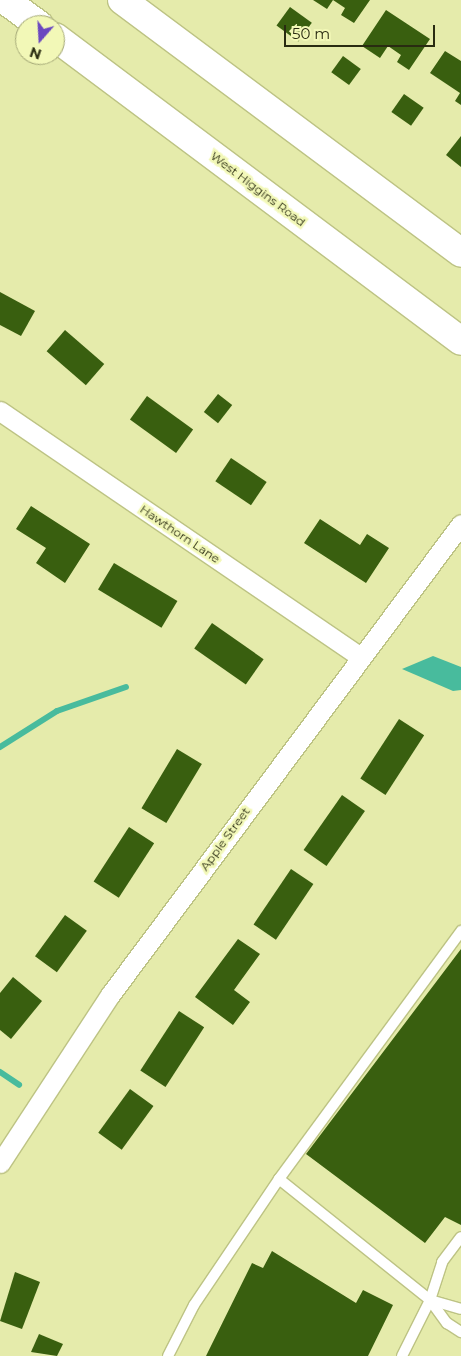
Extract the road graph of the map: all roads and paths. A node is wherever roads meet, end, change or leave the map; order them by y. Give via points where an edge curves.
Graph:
1 (5, 0) edge
2 (122, 0) edge
3 (25, 15) edge
4 (65, 44) edge
5 (461, 253) edge
6 (461, 341) edge
7 (0, 411) edge
8 (461, 524) edge
9 (359, 656) junction
10 (461, 931) edge
11 (0, 1163) edge
12 (279, 1179) junction
13 (461, 1236) edge
14 (430, 1300) junction
15 (461, 1309) edge
16 (461, 1332) edge
17 (168, 1356) edge
18 (402, 1356) edge

1 - 3 main road
2 - 5 main road
4 - 6 main road, West Higgins Road
7 - 9 street, Hawthorn Lane
8 - 9 street, Apple Street
9 - 11 street, Apple Street via 110,995
10 - 12 lane
12 - 14 lane
12 - 17 lane via 194,1305
13 - 14 lane via 442,1262
14 - 15 lane
14 - 16 lane via 447,1323
14 - 18 lane

